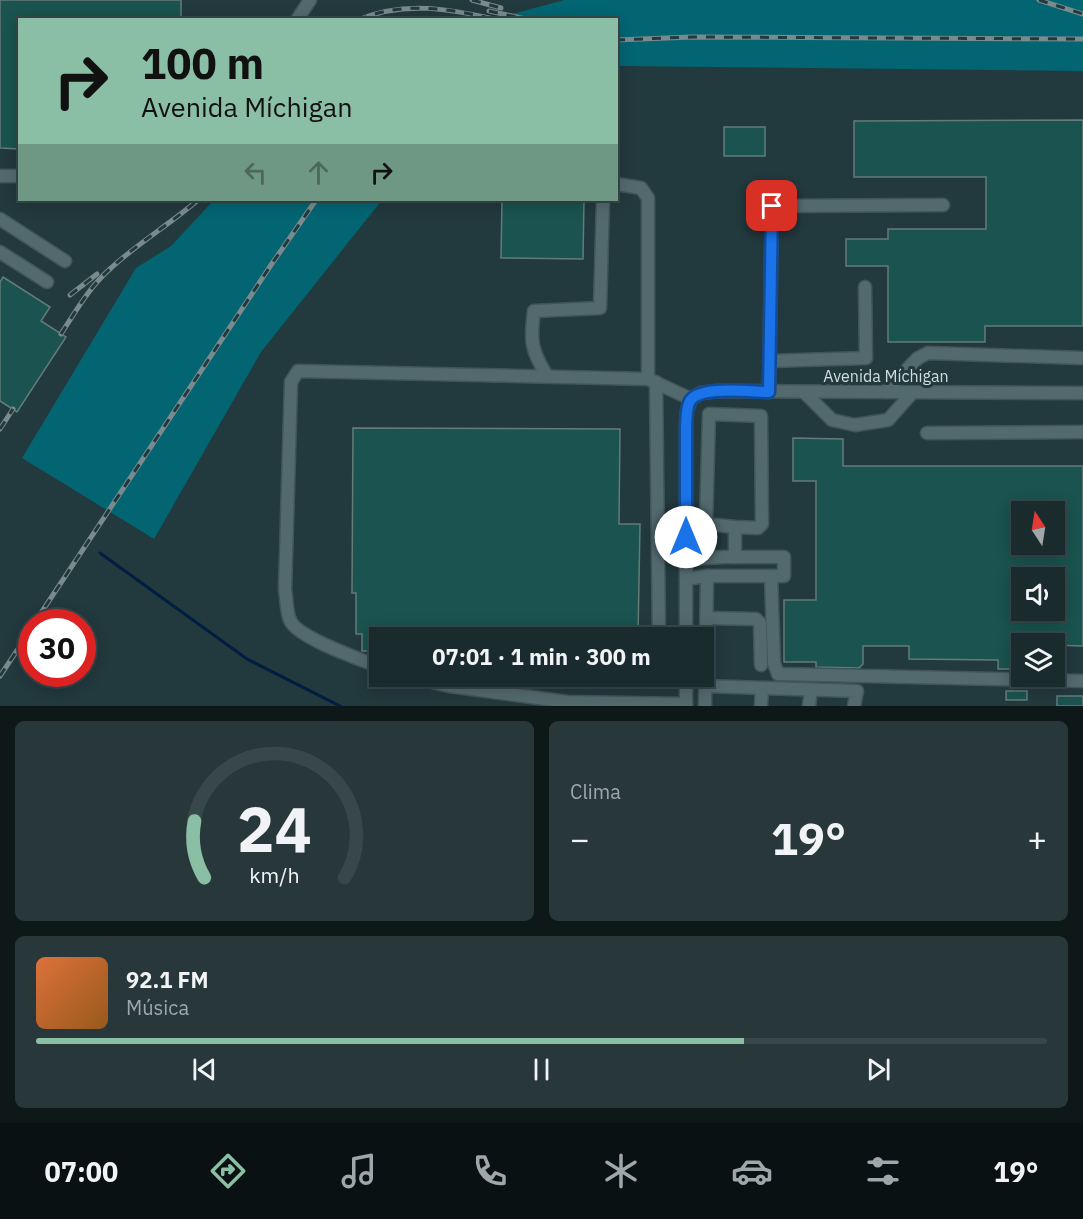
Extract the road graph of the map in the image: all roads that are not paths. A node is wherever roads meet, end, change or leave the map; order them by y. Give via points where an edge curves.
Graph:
1 (310, 0) edge
2 (298, 18) edge
3 (0, 176) edge
4 (18, 176) edge
5 (618, 184) edge
6 (603, 201) edge
7 (944, 204) dead end
8 (0, 219) edge
9 (0, 252) edge
10 (65, 261) dead end
11 (47, 282) dead end
12 (865, 287) dead end
13 (1083, 357) edge
14 (769, 361) junction
15 (547, 376) junction
16 (652, 380) junction
17 (769, 392) junction
18 (804, 392) junction
19 (885, 392) junction
20 (912, 393) junction
21 (1083, 393) edge
22 (691, 399) junction
23 (1083, 432) edge
24 (927, 433) dead end
25 (735, 527) junction
26 (729, 557) junction
27 (686, 559) junction
28 (707, 576) junction
29 (723, 576) junction
30 (771, 576) junction
31 (686, 579) junction
32 (706, 618) junction
33 (659, 627) edge
34 (686, 627) edge
35 (706, 627) edge
36 (369, 663) edge
37 (760, 665) dead end
38 (1083, 681) edge
39 (714, 686) edge
40 (456, 687) edge
41 (686, 687) edge
42 (705, 687) edge
43 (762, 688) junction
44 (811, 690) junction
45 (686, 705) edge
46 (705, 706) edge
47 (761, 706) edge
48 (809, 706) edge
49 (854, 706) edge

1 - 2 street
3 - 4 street
5 - 16 street via 641,188 648,198
6 - 15 street via 600,308 534,311 531,338 536,359
7 - 14 street via 772,206
8 - 10 street
9 - 11 street
12 - 14 street via 866,358
13 - 19 street via 928,353 918,358
14 - 17 street
15 - 16 street
15 - 36 street via 298,370 294,376 285,590 289,619 297,630
16 - 22 street
16 - 33 street
17 - 18 street, Avenida Míchigan
17 - 22 street, Avenida Míchigan via 707,392
18 - 19 street, Avenida Míchigan
18 - 20 street via 832,420 855,425 888,420
19 - 20 street, Avenida Míchigan
20 - 21 street, Avenida Míchigan
22 - 27 street via 686,425
23 - 24 street
25 - 25 street via 706,524 709,414 761,416 762,524 758,528
25 - 26 street
26 - 27 street
26 - 29 street
26 - 30 street via 784,557 784,576
27 - 31 street
28 - 29 street
28 - 31 street
28 - 32 street
29 - 30 street
30 - 38 street via 774,663 778,674
31 - 34 street
32 - 35 street
32 - 37 street via 756,619 760,623
39 - 43 street
40 - 45 street via 567,702
41 - 45 street
42 - 46 street
43 - 44 street
43 - 47 street
44 - 48 street
44 - 49 street via 857,691

